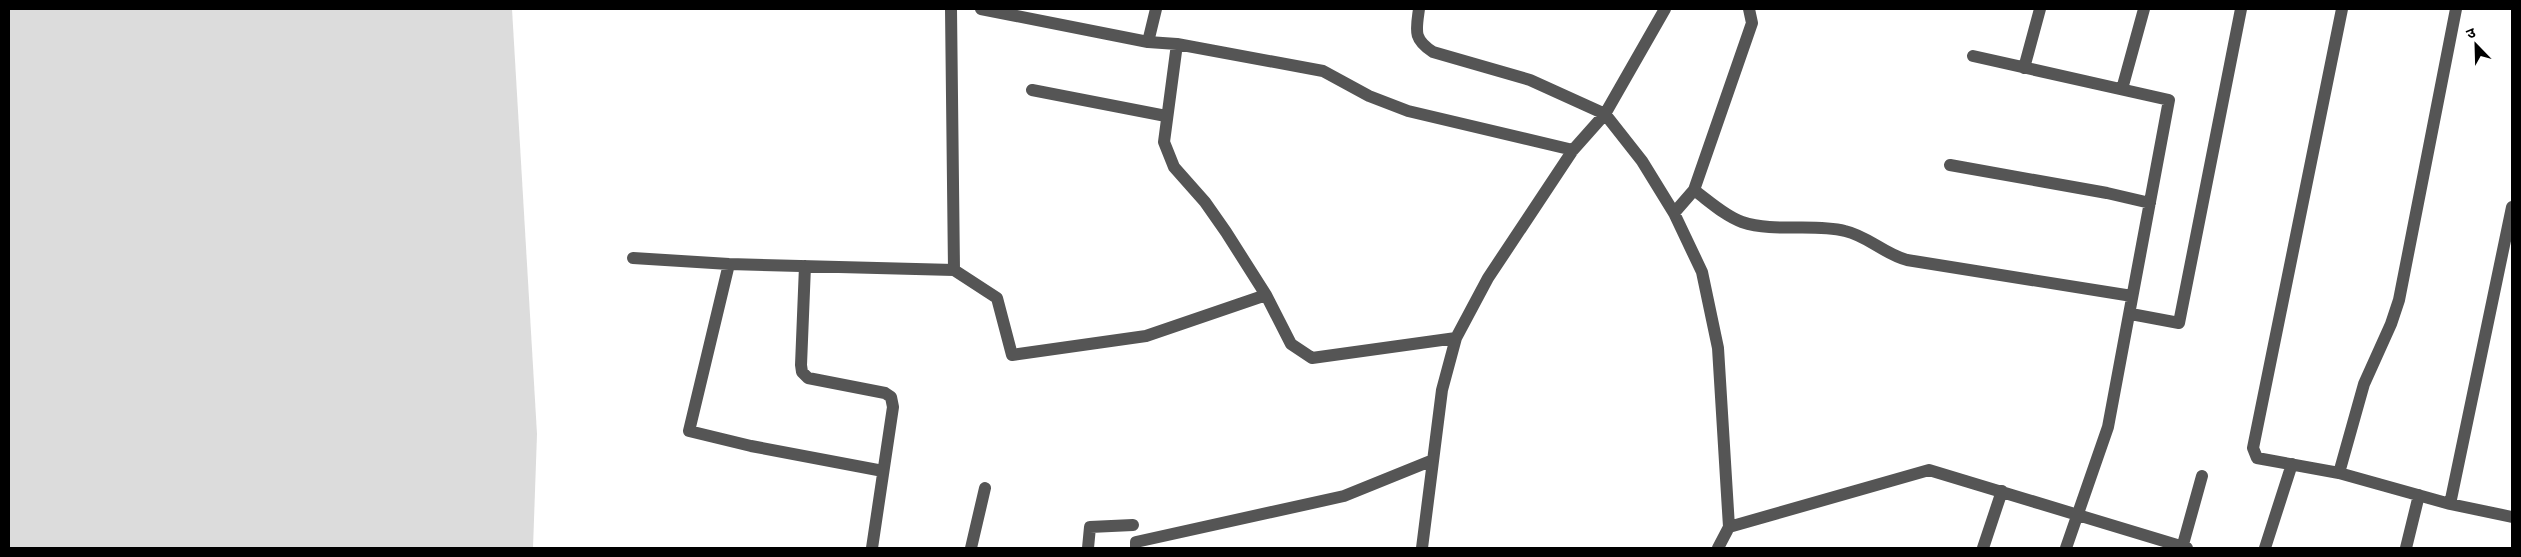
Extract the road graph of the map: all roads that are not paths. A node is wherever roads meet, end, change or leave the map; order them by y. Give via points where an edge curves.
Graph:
1 (951, 9) edge
2 (981, 9) edge
3 (1156, 9) edge
4 (1419, 9) edge
5 (1665, 9) edge
6 (1749, 9) edge
7 (2040, 9) edge
8 (2144, 9) edge
9 (2241, 9) edge
10 (2342, 9) edge
11 (2456, 9) edge
12 (999, 10) edge
13 (1148, 42) junction
14 (1177, 44) junction
15 (1973, 56) dead end
16 (2024, 68) junction
17 (1032, 90) dead end
18 (2122, 90) junction
19 (1605, 114) junction
20 (1166, 116) junction
21 (1572, 150) junction
22 (1950, 165) dead end
23 (1694, 190) junction
24 (2150, 204) junction
25 (2512, 206) edge
26 (1674, 213) junction
27 (633, 258) dead end
28 (729, 264) junction
29 (806, 266) junction
30 (954, 270) junction
31 (1266, 295) junction
32 (2132, 296) junction
33 (2131, 314) junction
34 (1456, 338) junction
35 (1433, 460) junction
36 (2292, 464) junction
37 (883, 471) junction
38 (2340, 474) junction
39 (2202, 476) dead end
40 (985, 488) dead end
41 (2002, 491) junction
42 (2419, 495) junction
43 (2450, 504) junction
44 (2077, 515) junction
45 (2512, 517) edge
46 (1133, 525) dead end
47 (1729, 526) junction
48 (872, 548) edge
49 (971, 548) edge
50 (1088, 548) edge
51 (1136, 548) edge
52 (1422, 548) edge
53 (1718, 548) edge
54 (1983, 548) edge
55 (2066, 548) edge
56 (2184, 548) edge
57 (2265, 548) edge
58 (2406, 548) edge

1 - 30 street
2 - 12 street
3 - 13 street
4 - 19 street via 1416,32 1420,44 1433,52 1530,80
5 - 19 street
6 - 23 street via 1752,22
7 - 16 street
8 - 18 street
9 - 33 street via 2178,323
10 - 36 street via 2253,448 2257,458
11 - 38 street via 2399,300 2364,384
12 - 13 street
13 - 14 street
14 - 20 street
14 - 21 street via 1323,71 1370,96 1408,111
15 - 16 street
16 - 18 street
17 - 20 street
18 - 24 street via 2169,100
19 - 21 street
19 - 26 street via 1642,161
20 - 31 street via 1164,142 1174,167 1205,202
21 - 34 street via 1488,278
22 - 24 street via 2107,193
23 - 26 street
23 - 32 street via 1741,221 1758,226 1844,231 1907,260
24 - 32 street
25 - 43 street
26 - 47 street via 1702,272 1718,348
27 - 28 street
28 - 29 street
28 - 37 street via 689,431
29 - 30 street
29 - 37 street via 802,372 808,378 885,393 891,397 893,407
30 - 31 street via 997,298 1012,355 1146,336
31 - 34 street via 1291,344 1312,358
32 - 33 street
33 - 44 street via 2108,427
34 - 35 street via 1442,390
35 - 51 street via 1344,496 1136,542
35 - 52 street
36 - 38 street
36 - 57 street
37 - 48 street
38 - 42 street
39 - 56 street
40 - 49 street
41 - 44 street
41 - 47 street via 1929,470
41 - 54 street
42 - 43 street
42 - 58 street
43 - 45 street
44 - 55 street
44 - 56 street
46 - 50 street via 1090,527
47 - 53 street

